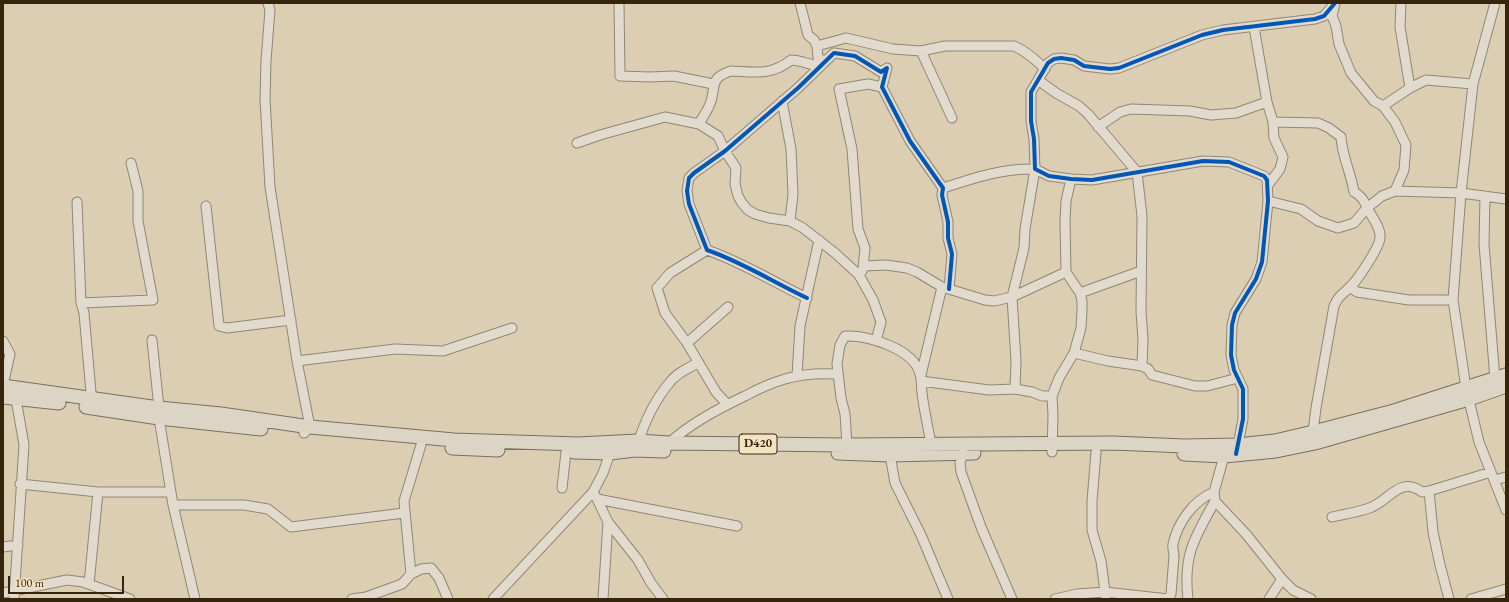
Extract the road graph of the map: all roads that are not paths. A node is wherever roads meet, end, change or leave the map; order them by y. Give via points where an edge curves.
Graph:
1 (268, 3) edge
2 (619, 3) edge
3 (800, 3) edge
4 (1336, 3) edge
5 (1401, 3) edge
6 (1495, 3) edge
7 (1254, 27) junction
8 (817, 46) junction
9 (921, 51) junction
10 (822, 63) junction
11 (1045, 69) junction
12 (1038, 80) junction
13 (713, 84) junction
14 (1473, 84) junction
15 (882, 87) junction
16 (1410, 88) junction
17 (782, 101) junction
18 (1267, 102) junction
19 (1383, 106) junction
20 (952, 118) dead end
21 (1273, 122) junction
22 (699, 124) junction
23 (1098, 127) junction
24 (577, 143) dead end
25 (725, 151) junction
26 (131, 163) dead end
27 (1035, 169) junction
28 (1137, 172) junction
29 (1071, 180) junction
30 (1268, 184) junction
31 (943, 188) junction
32 (1395, 191) junction
33 (1461, 193) junction
34 (1485, 196) junction
35 (1506, 199) edge
36 (1268, 200) junction
37 (77, 202) dead end
38 (206, 206) dead end
39 (1367, 208) junction
40 (790, 221) junction
41 (819, 240) junction
42 (707, 250) junction
43 (864, 266) junction
44 (1141, 271) junction
45 (1066, 272) junction
46 (859, 275) junction
47 (1350, 287) junction
48 (946, 288) junction
49 (1080, 293) junction
50 (1012, 297) junction
51 (807, 298) junction
52 (1454, 300) junction
53 (81, 303) junction
54 (728, 307) dead end
55 (291, 320) junction
56 (512, 328) dead end
57 (152, 340) dead end
58 (3, 341) edge
59 (876, 341) junction
60 (687, 344) junction
61 (1074, 353) junction
62 (297, 361) junction
63 (698, 363) junction
64 (1142, 366) junction
65 (837, 374) junction
66 (797, 376) junction
67 (1500, 377) edge
68 (921, 378) junction
69 (1238, 378) junction
70 (3, 386) edge
71 (1506, 386) edge
72 (1015, 389) junction
73 (1468, 394) junction
74 (1052, 396) junction
75 (10, 398) edge
76 (92, 403) junction
77 (727, 404) junction
78 (159, 413) junction
79 (307, 430) junction
80 (1314, 438) junction
81 (847, 444) junction
82 (931, 444) junction
83 (421, 445) junction
84 (637, 446) junction
85 (665, 447) junction
86 (1052, 447) junction
87 (1233, 451) junction
88 (566, 452) junction
89 (1096, 452) junction
90 (610, 453) junction
91 (963, 453) junction
92 (890, 455) junction
93 (1493, 476) junction
94 (1506, 477) edge
95 (20, 484) junction
96 (562, 488) dead end
97 (1429, 491) junction
98 (98, 492) junction
99 (171, 492) junction
100 (595, 496) junction
101 (1214, 497) junction
102 (173, 504) junction
103 (1506, 510) edge
104 (404, 513) junction
105 (1332, 516) dead end
106 (608, 522) junction
107 (737, 526) dead end
108 (18, 545) junction
109 (3, 547) edge
110 (411, 574) junction
111 (1282, 579) junction
112 (89, 584) junction
113 (1506, 589) edge
114 (3, 592) edge
115 (14, 595) edge
116 (1106, 596) edge
117 (129, 599) edge
118 (195, 599) edge
119 (352, 599) edge
120 (448, 599) edge
121 (493, 599) edge
122 (603, 599) edge
123 (663, 599) edge
124 (948, 599) edge
125 (1012, 599) edge
126 (1055, 599) edge
127 (1188, 599) edge
128 (1269, 599) edge
129 (1311, 599) edge
130 (1449, 599) edge
131 (1474, 599) edge

1 - 55 street via 270,10 266,99 270,187
2 - 13 street via 620,76 674,76
3 - 8 street via 808,35
4 - 7 street via 1324,16 1315,19
4 - 19 street via 1332,16 1339,44 1351,73 1374,101
5 - 16 street via 1400,27
6 - 14 street
7 - 11 street via 1223,30 1202,36 1119,68 1084,66 1074,60 1061,58 1048,63
7 - 18 street
8 - 9 street via 846,38 893,49
8 - 10 street via 818,58
9 - 11 street via 944,46 1014,46 1032,56
9 - 20 street
10 - 13 street via 810,65 800,60 791,60 774,71 731,71 718,77
10 - 15 street via 834,53 847,54 881,72 887,68
10 - 17 street
11 - 12 street
12 - 23 street via 1079,106
12 - 27 street via 1031,92
13 - 22 street via 711,102
14 - 16 street via 1426,80
14 - 33 street
15 - 31 street via 910,141
15 - 43 street via 868,84 840,90 852,149 858,229 865,248
16 - 19 street
17 - 25 street
17 - 40 street via 791,149 793,194
18 - 21 street
18 - 23 street via 1236,113 1210,115 1190,111 1131,109 1120,112
19 - 32 street via 1395,122 1406,145 1404,170
21 - 30 street via 1274,138 1283,157 1280,169
21 - 39 street via 1318,123 1341,137 1354,192 1360,195
22 - 24 street via 664,117
22 - 25 street via 718,136
23 - 28 street
25 - 40 street via 736,168 735,184 738,196 748,210 769,218
25 - 42 street via 689,178 689,204
26 - 53 street via 138,191 138,221 152,300
27 - 29 street via 1049,176
27 - 31 street via 993,172
27 - 50 street via 1024,248
28 - 29 street via 1092,180
28 - 30 street via 1203,160 1229,162 1264,176
28 - 44 street via 1142,216
29 - 45 street via 1065,208
30 - 36 street
31 - 48 street via 952,254
32 - 33 street
32 - 39 street via 1382,196
33 - 34 street
33 - 52 street
34 - 35 street
34 - 67 street via 1484,244
36 - 39 street via 1301,209 1318,221 1338,228 1354,223
36 - 69 street via 1262,262 1256,279 1235,313 1232,325 1231,356
37 - 53 street
38 - 55 street via 219,326 227,328
39 - 47 street via 1378,227 1380,237 1377,248
40 - 41 street
41 - 46 street
41 - 51 street
42 - 51 street
42 - 60 street via 670,273 657,288 665,313
43 - 46 street
43 - 48 street via 886,265 907,268
44 - 49 street
44 - 64 street
45 - 49 street
45 - 50 street
46 - 59 street via 873,300 881,322
47 - 52 street via 1357,292 1409,300
47 - 80 street via 1338,298 1334,306 1316,408
48 - 50 street via 985,300
48 - 68 street
49 - 61 street via 1082,310
50 - 72 street
51 - 66 street via 800,326
52 - 73 street
53 - 76 street
54 - 60 street
55 - 62 street
56 - 62 street via 442,351 395,349
57 - 78 street
58 - 70 street via 10,354
59 - 65 street via 846,336 840,345
59 - 68 street via 896,349 915,363
60 - 63 street
61 - 64 street
61 - 74 street
62 - 79 street
63 - 77 street via 716,392
63 - 84 street via 681,372 670,382 645,422
64 - 69 street via 1152,375 1195,386 1207,386
65 - 66 street
65 - 81 street via 845,414
66 - 77 street via 784,379
67 - 73 highway, D420
68 - 72 street via 989,390
68 - 82 street
69 - 87 street via 1242,389 1243,420
70 - 76 highway, D420
71 - 73 highway, D420
72 - 74 street
73 - 80 highway, D420
73 - 93 street via 1479,442
74 - 86 street
75 - 76 highway, D420
75 - 95 street via 24,445
76 - 78 highway, D420
77 - 85 street via 686,429
78 - 79 highway, D420
78 - 99 street
79 - 83 highway, D420
79 - 84 highway, D420 via 454,440
80 - 87 highway, D420 via 1276,451
81 - 82 highway, D420
81 - 85 highway, D420
82 - 86 highway, D420
83 - 88 highway, D420 via 472,450
83 - 104 street via 404,501
84 - 85 highway, D420
84 - 90 highway, D420
85 - 92 highway, D420
86 - 87 highway, D420 via 1113,444 1184,446
86 - 89 highway, D420
86 - 91 highway, D420
87 - 89 highway, D420
87 - 101 street
88 - 90 highway, D420
88 - 96 street
89 - 116 street via 1092,530 1101,561
90 - 100 street
91 - 92 highway, D420
91 - 125 street via 961,472
92 - 124 street via 895,483 921,535
93 - 94 street
93 - 97 street
93 - 103 street
95 - 98 street
95 - 108 street
97 - 105 street via 1422,492 1414,487 1404,487 1373,507
97 - 130 street via 1433,532
98 - 99 street
98 - 112 street
99 - 102 street
100 - 106 street
100 - 107 street
100 - 121 street
101 - 111 street
101 - 116 street via 1205,496 1195,504 1175,537 1172,546 1174,554 1171,594 1168,599
101 - 127 street via 1190,551 1186,580
102 - 104 street via 244,505 268,509 290,527
102 - 118 street
104 - 110 street
106 - 122 street
106 - 123 street via 638,560
108 - 109 street
108 - 115 street
110 - 119 street via 402,584 366,597
110 - 120 street via 431,568 439,578
111 - 128 street
111 - 129 street via 1293,590
112 - 115 street via 67,580
112 - 117 street
113 - 131 street
114 - 115 street
116 - 126 street via 1077,594

